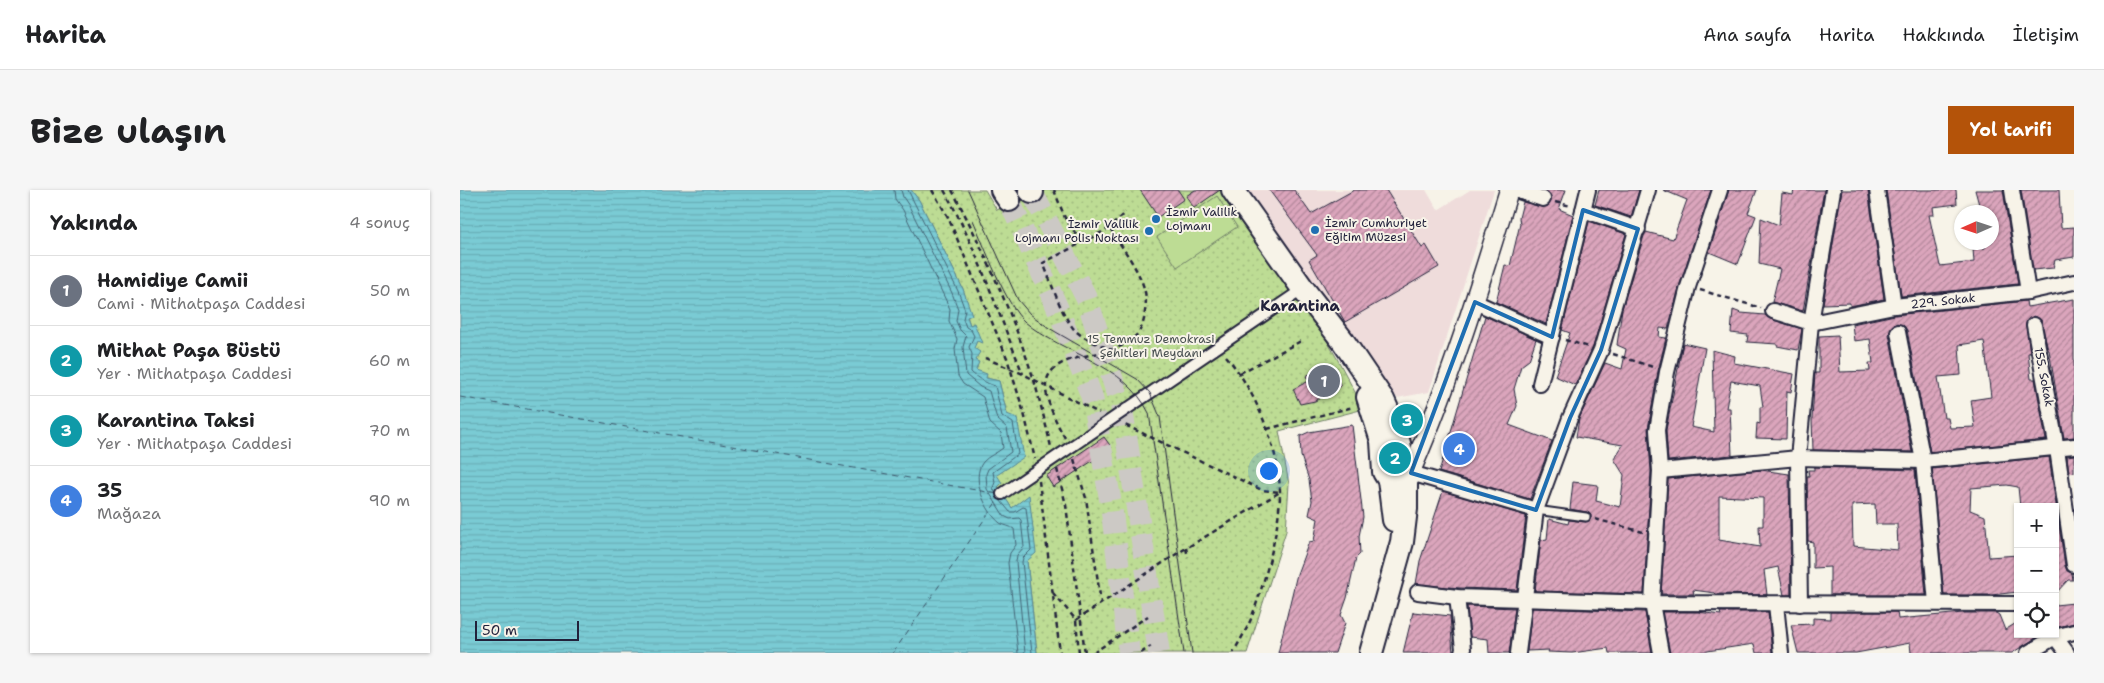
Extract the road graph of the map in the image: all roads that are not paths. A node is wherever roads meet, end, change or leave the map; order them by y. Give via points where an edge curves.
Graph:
1 (1233, 190) edge
2 (1501, 190) edge
3 (1509, 190) edge
4 (1514, 190) edge
5 (1588, 190) edge
6 (1648, 190) edge
7 (1720, 190) edge
8 (1833, 190) edge
9 (1877, 190) edge
10 (2012, 190) edge
11 (1544, 199) road end
12 (1583, 210) junction
13 (1638, 229) junction
14 (2074, 282) edge
15 (1302, 289) junction
16 (2028, 292) junction
17 (1475, 302) junction
18 (1894, 306) junction
19 (1773, 311) road end
20 (1812, 322) junction
21 (2034, 324) dead end
22 (1898, 332) dead end
23 (1552, 337) junction
24 (1540, 384) dead end
25 (2074, 446) edge
26 (2057, 449) junction
27 (1798, 458) junction
28 (1923, 461) junction
29 (1401, 470) junction
30 (1660, 471) junction
31 (1002, 494) dead end
32 (2069, 494) edge
33 (1536, 510) junction
34 (1586, 517) road end
35 (2074, 565) edge
36 (1418, 592) dead end
37 (1457, 597) junction
38 (1526, 598) junction
39 (1652, 603) junction
40 (1936, 603) junction
41 (1776, 604) junction
42 (1800, 604) junction
43 (2014, 604) edge
44 (2074, 632) edge
45 (2059, 635) edge
46 (2051, 638) edge
47 (2056, 638) edge
48 (1371, 653) edge
49 (1462, 653) edge
50 (1518, 653) edge
51 (1661, 653) edge
52 (1781, 653) edge
53 (2028, 653) edge
54 (2067, 653) edge

1 - 15 main road
2 - 29 street via 1468,300 1429,411
3 - 17 street
4 - 11 street
5 - 12 street
6 - 13 street
7 - 30 street via 1688,287 1667,372 1657,430
8 - 20 street
9 - 18 street
10 - 16 street
12 - 13 street
12 - 23 street
13 - 33 street via 1601,350 1570,418
14 - 16 street, 229. Sokak
15 - 29 main road via 1370,403 1382,441
15 - 29 main road via 1343,340 1383,400 1395,427
15 - 31 street
16 - 18 street, 229. Sokak
17 - 23 street
17 - 29 street via 1436,414
18 - 20 street, 229. Sokak
19 - 20 street
20 - 27 street
21 - 26 street, 155. Sokak
22 - 28 street
23 - 24 street
25 - 26 street
26 - 28 street
26 - 32 street, 155. Sokak
27 - 28 street
27 - 30 street
27 - 42 street
28 - 40 street
29 - 33 street
29 - 48 main road via 1393,544
30 - 39 street
32 - 35 street, 155. Sokak
33 - 34 lane
33 - 38 street
36 - 37 street
37 - 38 street
37 - 49 street
38 - 39 street
38 - 50 street
39 - 41 street
39 - 51 street
40 - 42 street
40 - 43 street
41 - 42 street
41 - 52 street
44 - 45 street
46 - 53 street
47 - 54 street

